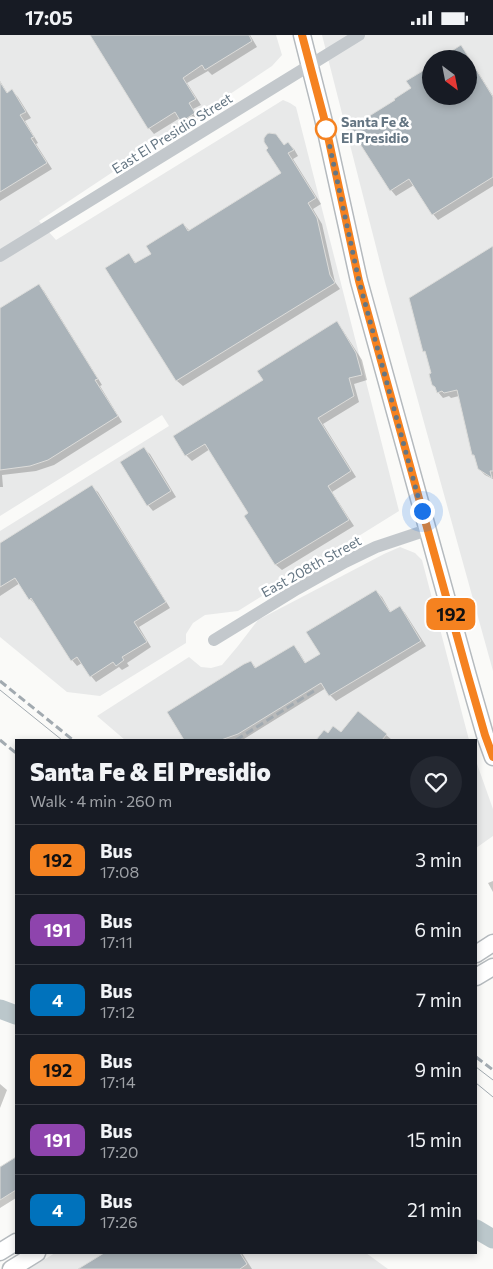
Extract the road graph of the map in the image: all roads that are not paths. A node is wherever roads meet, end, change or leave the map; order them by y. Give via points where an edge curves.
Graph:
1 (302, 35) edge
2 (359, 35) edge
3 (310, 65) junction
4 (0, 256) edge
5 (427, 530) junction
6 (214, 640) dead end
7 (493, 757) edge
8 (493, 943) edge
9 (477, 953) edge
10 (493, 967) edge
11 (477, 976) edge
12 (15, 1243) edge
13 (0, 1252) edge
14 (35, 1254) edge
15 (11, 1269) edge

1 - 3 main road
2 - 3 street, East El Presidio Street
3 - 4 street, East El Presidio Street
3 - 5 main road via 359,281
5 - 6 street, East 208th Street via 344,562
5 - 7 main road
8 - 9 main road
10 - 11 main road
12 - 13 main road
14 - 15 main road

